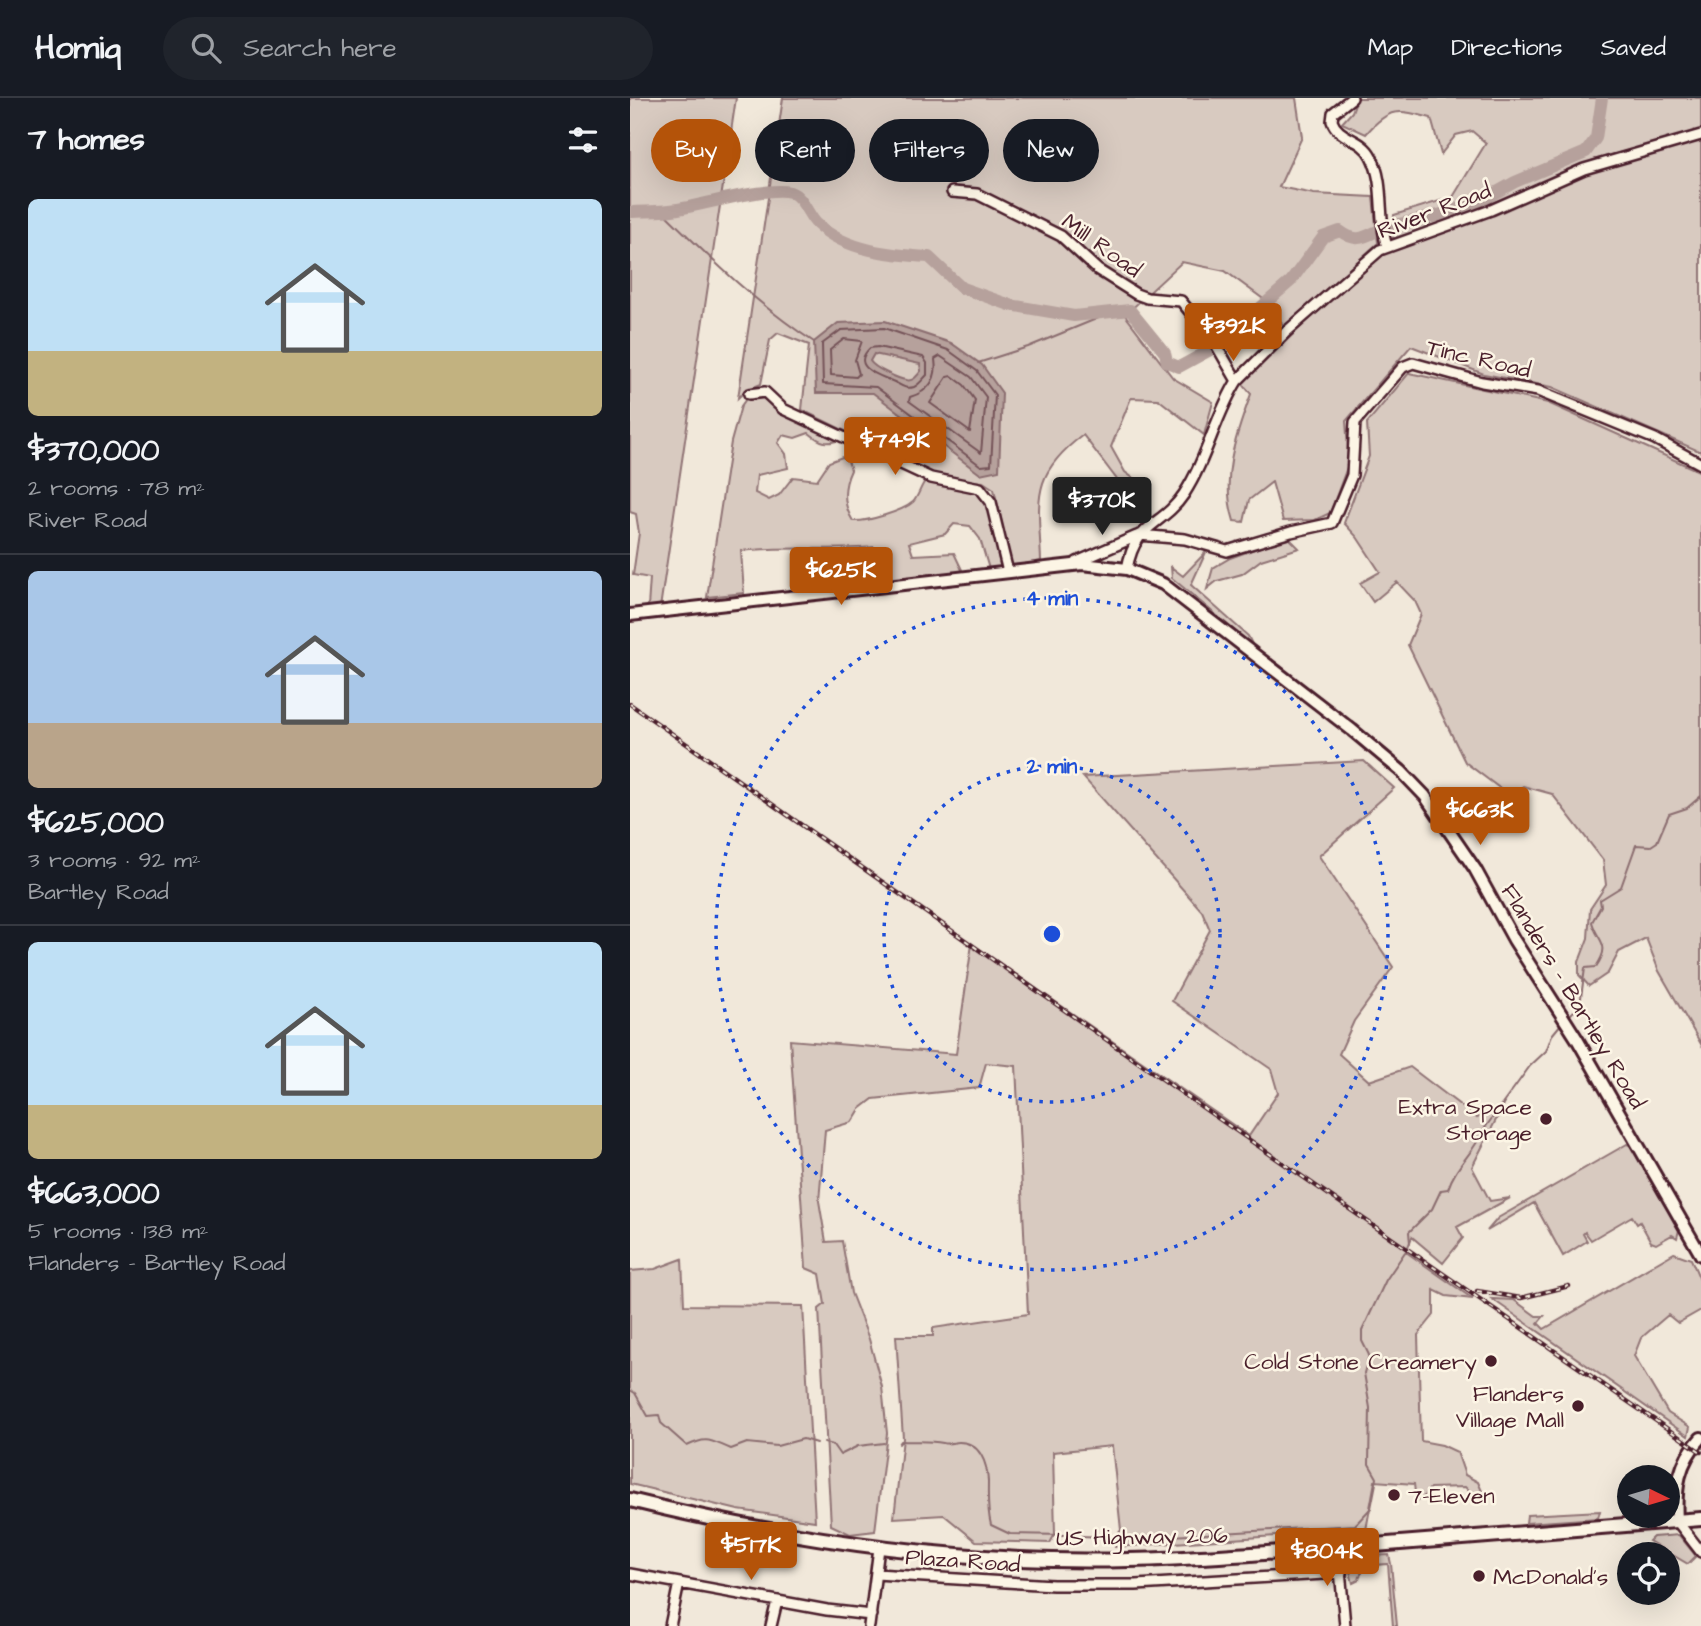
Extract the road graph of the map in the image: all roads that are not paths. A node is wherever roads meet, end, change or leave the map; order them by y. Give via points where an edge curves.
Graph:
1 (1352, 98) edge
2 (1701, 135) edge
3 (952, 192) dead end
4 (1387, 247) junction
5 (1237, 381) junction
6 (749, 394) dead end
7 (1701, 464) edge
8 (1139, 535) junction
9 (1070, 565) junction
10 (1127, 569) junction
11 (1008, 572) junction
12 (630, 615) edge
13 (1701, 1255) edge
14 (1701, 1438) edge
15 (1680, 1472) edge
16 (630, 1500) edge
17 (1701, 1519) edge
18 (1680, 1521) edge
19 (1680, 1525) edge
20 (1617, 1526) edge
21 (879, 1548) junction
22 (1338, 1548) junction
23 (1701, 1552) edge
24 (1341, 1573) junction
25 (630, 1574) edge
26 (876, 1574) junction
27 (679, 1583) junction
28 (777, 1601) junction
29 (871, 1615) junction
30 (670, 1626) edge
31 (771, 1626) edge
32 (869, 1626) edge
33 (1345, 1626) edge

1 - 4 street via 1334,113 1332,124 1338,132 1359,141 1378,172
2 - 4 street, River Road via 1584,169 1491,210
3 - 5 street, Mill Road via 977,194 1061,236 1098,270 1136,294 1181,301
4 - 5 street, River Road via 1360,265
5 - 8 street, River Road via 1187,490
6 - 11 street via 765,392 783,410 931,478 980,488 991,502
7 - 8 street, Tinc Road via 1655,439 1538,391 1413,363 1403,367 1357,418 1352,475 1332,523 1227,551 1185,539
8 - 9 street, River Road
8 - 10 street
9 - 10 main road, Flanders - Bartley Road
9 - 11 main road, Flanders - Bartley Road
10 - 13 main road, Flanders - Bartley Road via 1180,594 1352,730 1425,796 1475,869
11 - 12 main road, Flanders - Bartley Road
14 - 15 main road
16 - 21 highway, US Highway 206 via 768,1531
17 - 18 highway, US Highway 206
19 - 23 street
20 - 22 highway, US Highway 206
21 - 22 highway, US Highway 206 via 1081,1560 1180,1559
21 - 26 street
22 - 24 street
24 - 26 street, Plaza Road via 1136,1585 1053,1585
24 - 33 street
25 - 27 street
26 - 29 street
27 - 28 street
27 - 30 street
28 - 29 street
28 - 31 street
29 - 32 street

